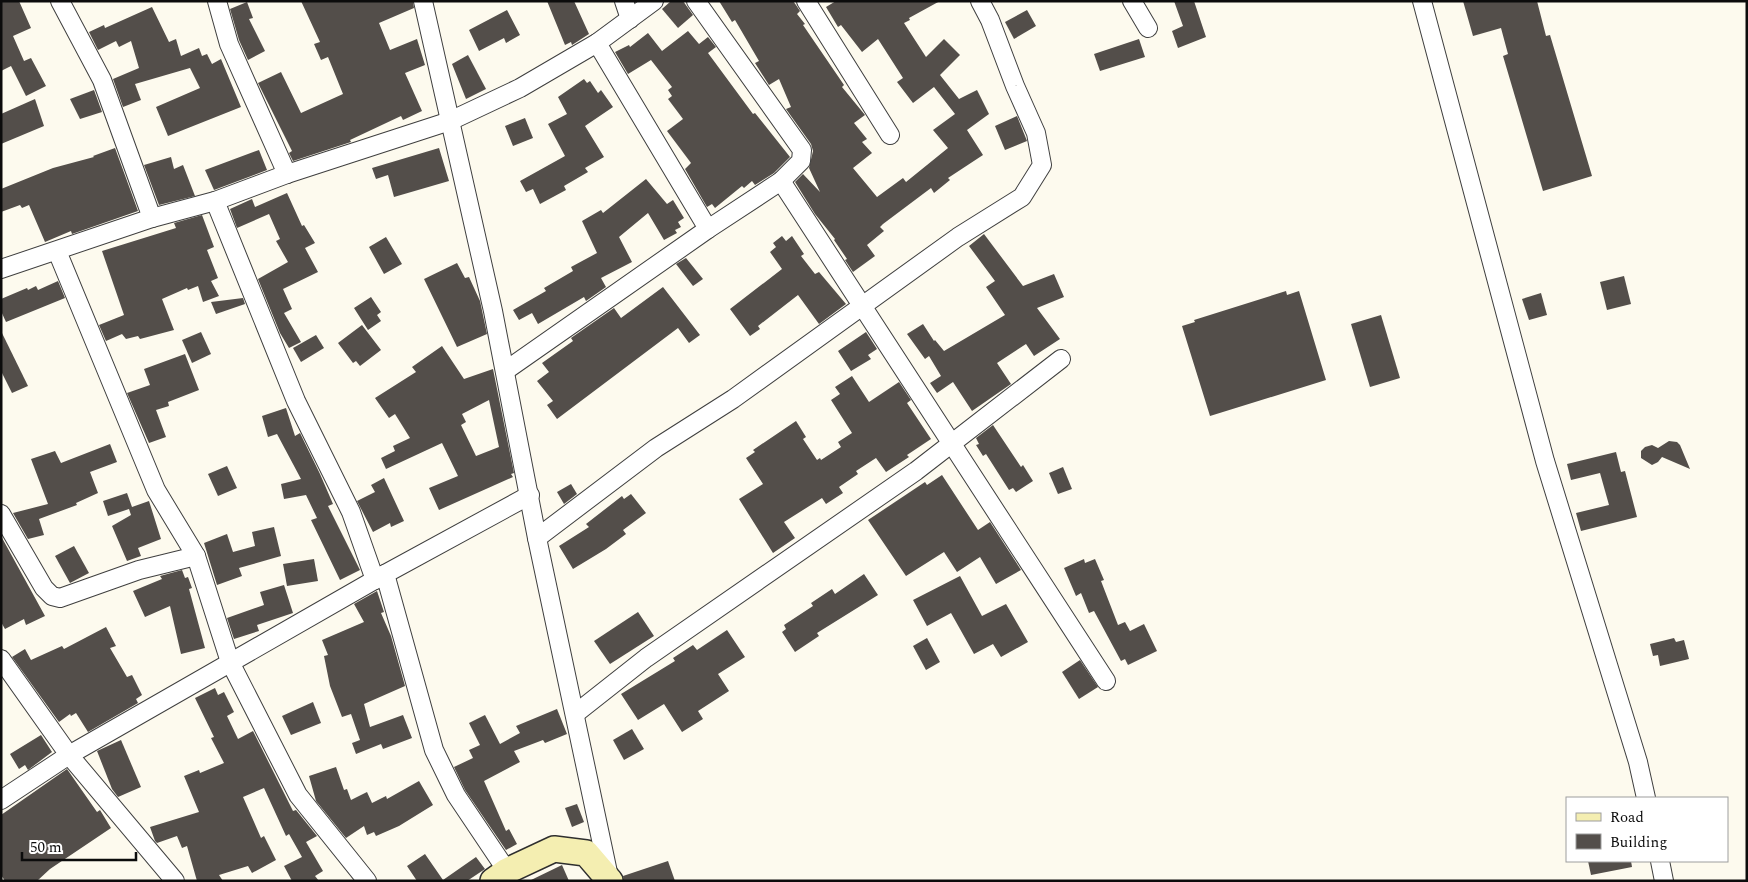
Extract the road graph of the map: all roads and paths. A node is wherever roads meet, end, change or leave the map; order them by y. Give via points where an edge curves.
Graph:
1 (60, 1) edge
2 (217, 1) edge
3 (423, 1) edge
4 (624, 1) edge
5 (654, 1) edge
6 (696, 1) edge
7 (806, 1) edge
8 (980, 1) edge
9 (1132, 1) edge
10 (1422, 1) edge
11 (630, 19) junction
12 (1148, 28) dead end
13 (596, 43) junction
14 (450, 121) junction
15 (890, 135) dead end
16 (287, 174) junction
17 (782, 181) junction
18 (215, 201) junction
19 (152, 218) junction
20 (708, 229) junction
21 (57, 251) junction
22 (2, 268) edge
23 (863, 306) junction
24 (1061, 359) dead end
25 (505, 371) junction
26 (953, 443) junction
27 (530, 495) junction
28 (1, 514) edge
29 (536, 538) junction
30 (196, 556) junction
31 (380, 577) junction
32 (1, 659) edge
33 (230, 662) junction
34 (1106, 681) dead end
35 (574, 714) junction
36 (69, 755) junction
37 (1646, 797) edge
38 (1, 800) edge
39 (1660, 862) edge
40 (500, 876) edge
41 (610, 879) edge
42 (175, 881) edge
43 (367, 881) edge
44 (1664, 881) edge

1 - 19 street via 102,80
2 - 16 street via 229,44
3 - 14 street
4 - 11 street
5 - 11 street
6 - 17 street via 802,150 801,160
7 - 15 street
8 - 23 street via 1036,133 1042,165 1022,197 958,237
9 - 12 street
10 - 37 street via 1545,461 1638,762
11 - 13 street
13 - 14 street via 520,88
13 - 20 street
14 - 16 street
14 - 25 street
16 - 18 street
17 - 20 street
17 - 23 street
18 - 19 street
18 - 31 street via 296,401
19 - 21 street
20 - 25 street
21 - 22 street
21 - 30 street via 156,490
23 - 26 street
23 - 29 street via 732,399 656,448
24 - 26 street
25 - 27 street
26 - 34 street
26 - 35 street via 646,658
27 - 29 street
27 - 31 street
28 - 30 street via 44,588 52,596 60,598 139,570
29 - 35 street
30 - 33 street
31 - 33 street
31 - 40 street via 434,750
32 - 36 street
33 - 36 street
33 - 43 street via 298,795
35 - 41 street
36 - 38 street
36 - 42 street
39 - 44 street
40 - 41 street via 554,849 586,853

